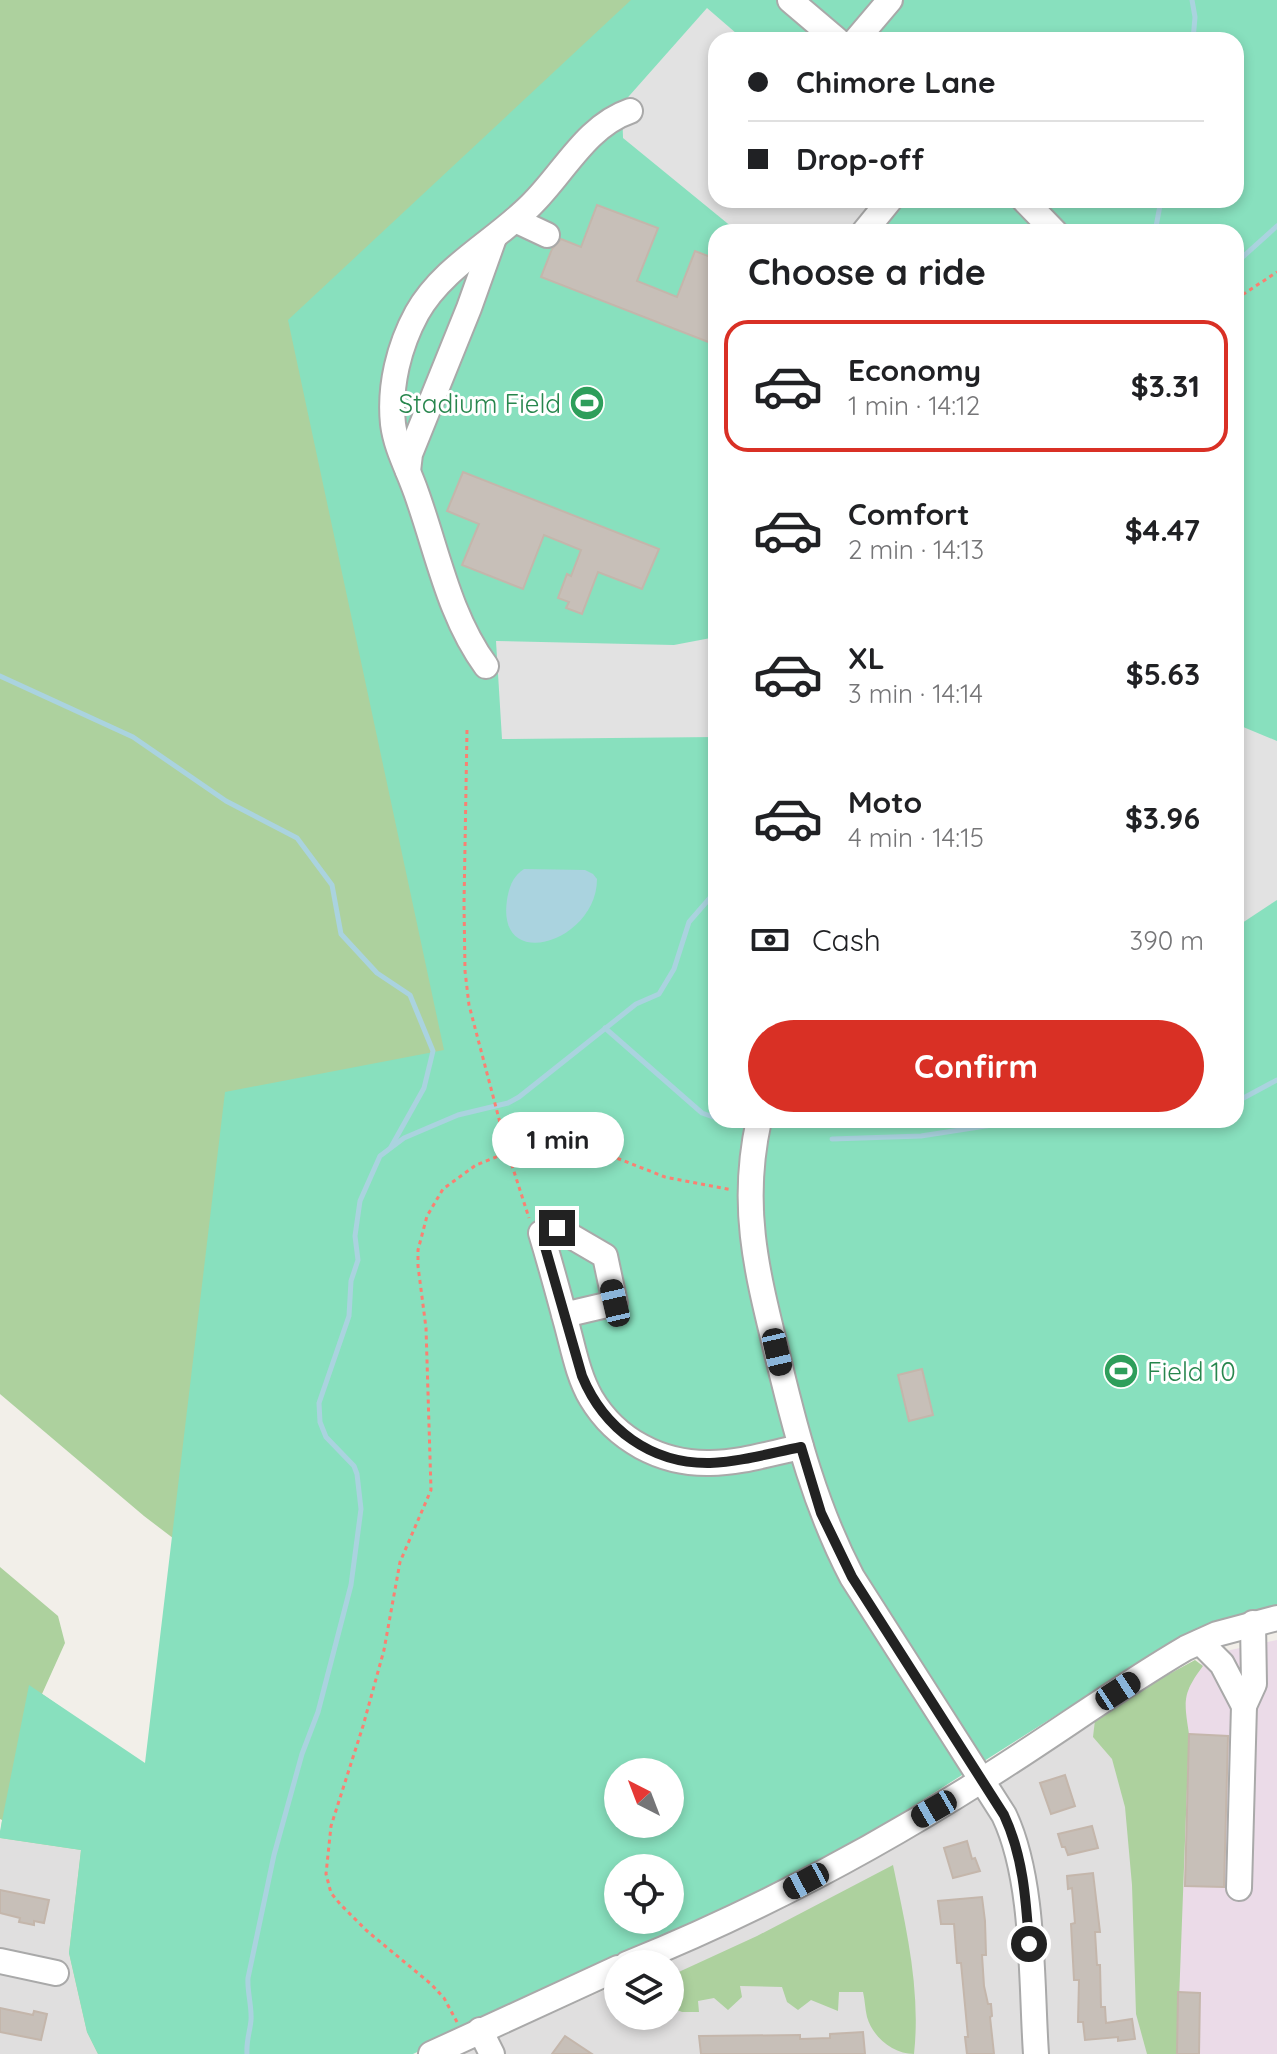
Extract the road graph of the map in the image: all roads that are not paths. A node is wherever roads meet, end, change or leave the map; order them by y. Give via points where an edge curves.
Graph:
1 (790, 0) edge
2 (890, 0) edge
3 (828, 32) edge
4 (863, 32) edge
5 (630, 111) dead end
6 (884, 208) edge
7 (1032, 208) edge
8 (515, 220) junction
9 (870, 224) edge
10 (1047, 224) edge
11 (547, 235) dead end
12 (494, 238) junction
13 (408, 471) junction
14 (486, 666) dead end
15 (758, 1128) edge
16 (564, 1315) junction
17 (801, 1447) junction
18 (1265, 1621) edge
19 (1200, 1642) junction
20 (1244, 1706) junction
21 (982, 1780) junction
22 (1239, 1888) dead end
23 (658, 1950) edge
24 (0, 1961) edge
25 (56, 1973) dead end
26 (604, 1974) edge
27 (470, 2030) junction
28 (431, 2054) edge
29 (492, 2054) edge
30 (1036, 2054) edge

1 - 3 street
2 - 4 street
5 - 8 street via 604,123
6 - 9 street
7 - 10 street
8 - 11 street
8 - 12 street
12 - 13 street via 410,454
12 - 13 street via 441,282 408,332 392,396 396,439
13 - 14 street via 429,502 435,556
15 - 17 street via 750,1181 751,1235
16 - 16 street via 541,1233 557,1228 605,1256 615,1303
16 - 17 street via 590,1396 619,1432 641,1447 686,1462 713,1463
17 - 21 street via 821,1513 852,1577
18 - 19 street
18 - 20 street via 1254,1684
19 - 20 street via 1222,1664
19 - 21 street
20 - 22 street
21 - 23 street via 780,1895
21 - 30 street via 1004,1815 1025,1889
24 - 25 street
26 - 27 street
27 - 28 street
27 - 29 street

